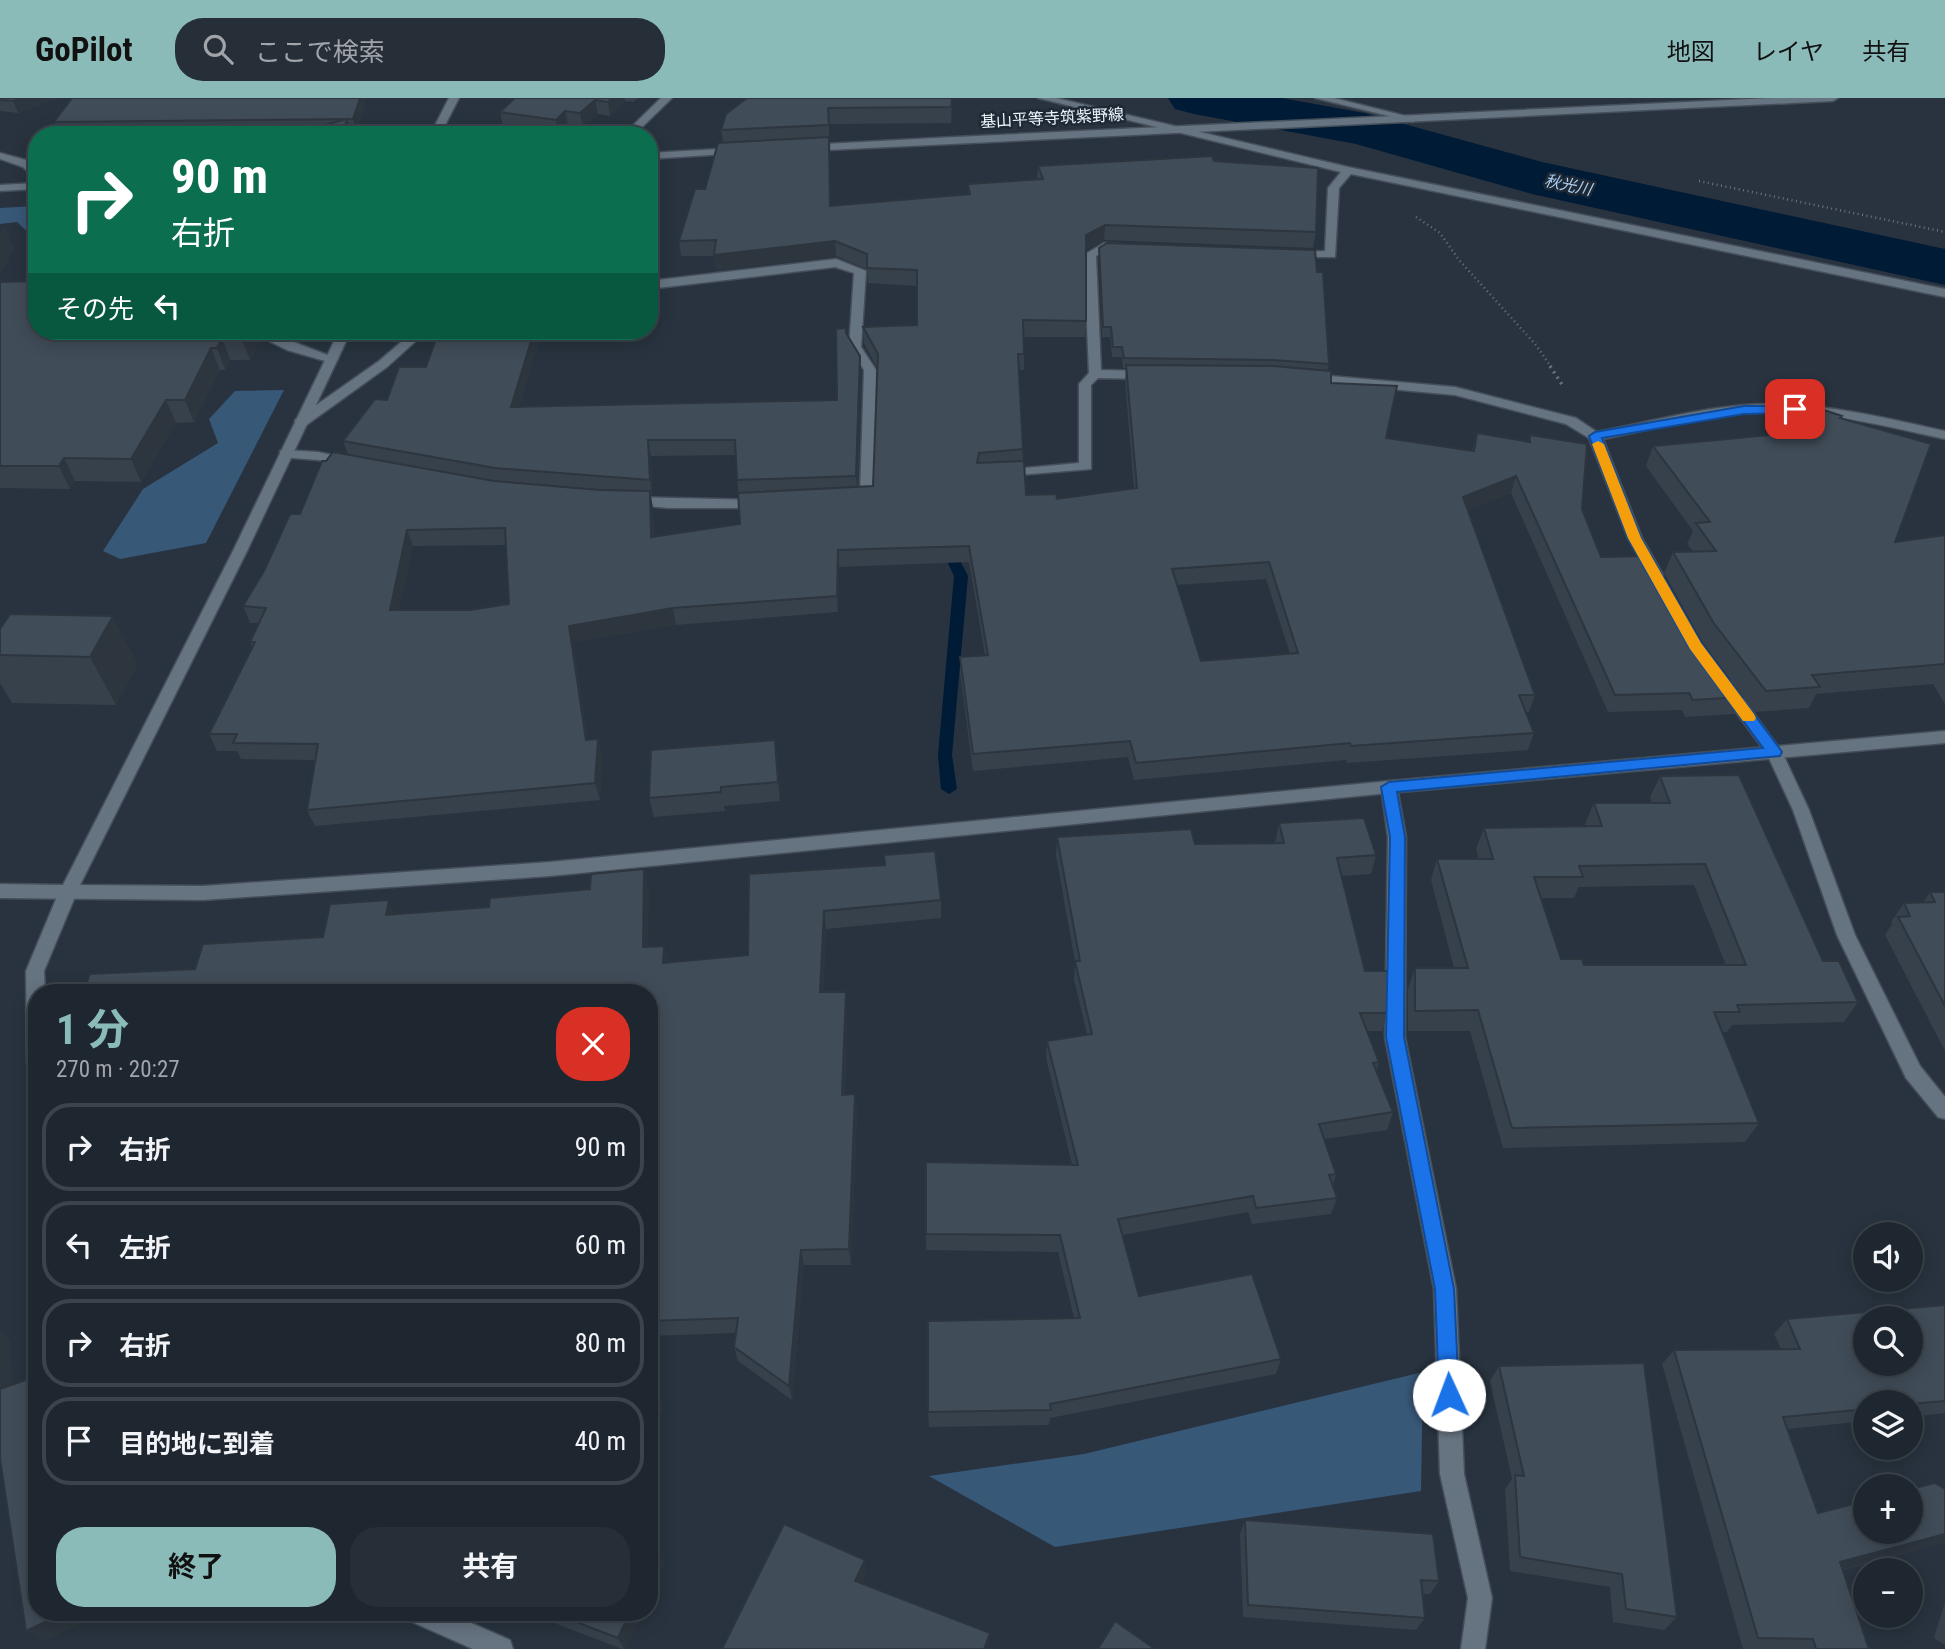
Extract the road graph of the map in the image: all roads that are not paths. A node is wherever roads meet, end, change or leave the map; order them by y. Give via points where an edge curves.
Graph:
1 (454, 98) edge
2 (667, 98) edge
3 (1043, 98) edge
4 (1320, 98) edge
5 (1833, 98) edge
6 (1413, 119) junction
7 (440, 126) edge
8 (637, 126) edge
9 (1175, 127) junction
10 (797, 148) edge
11 (743, 151) edge
12 (0, 156) edge
13 (658, 156) edge
14 (28, 166) edge
15 (1348, 170) junction
16 (28, 186) edge
17 (0, 188) edge
18 (1130, 247) edge
19 (1278, 253) edge
20 (658, 284) edge
21 (1945, 293) edge
22 (275, 340) edge
23 (341, 340) edge
24 (410, 340) edge
25 (332, 359) junction
26 (1095, 374) junction
27 (1161, 374) edge
28 (1298, 378) edge
29 (300, 422) junction
30 (1945, 435) edge
31 (1595, 436) junction
32 (285, 454) junction
33 (370, 467) edge
34 (984, 475) edge
35 (839, 499) edge
36 (615, 500) edge
37 (770, 504) edge
38 (1661, 586) edge
39 (1711, 667) edge
40 (1945, 737) edge
41 (1774, 752) junction
42 (1389, 787) junction
43 (0, 891) edge
44 (68, 892) junction
45 (35, 984) edge
46 (1945, 1111) edge
47 (439, 1621) edge
48 (501, 1649) edge
49 (1473, 1649) edge

1 - 7 street
2 - 8 street
3 - 9 street
4 - 6 street
5 - 6 street, 基山平等寺筑紫野線
6 - 9 street, 基山平等寺筑紫野線
9 - 10 street, 基山平等寺筑紫野線
9 - 15 street
11 - 13 street
12 - 14 street
15 - 19 street via 1334,188 1331,255
15 - 21 street
16 - 17 street
18 - 26 street via 1104,246 1090,255
20 - 35 street via 836,262 860,271 855,347 870,370 867,498
22 - 25 street
23 - 25 street
24 - 29 street
25 - 29 street
26 - 27 street
26 - 34 street via 1085,384 1086,466
28 - 31 street via 1455,391 1571,421
29 - 32 street
30 - 31 street via 1856,415 1774,408
31 - 38 street via 1635,538
32 - 33 street
32 - 44 street
36 - 37 street
39 - 41 street
40 - 41 street
41 - 42 street
41 - 46 street via 1801,810 1846,935 1913,1072
42 - 44 street via 550,869 203,893
42 - 49 street via 1398,837 1395,1037 1445,1289 1452,1474 1480,1598
43 - 44 street
44 - 45 street via 35,971
47 - 48 street

